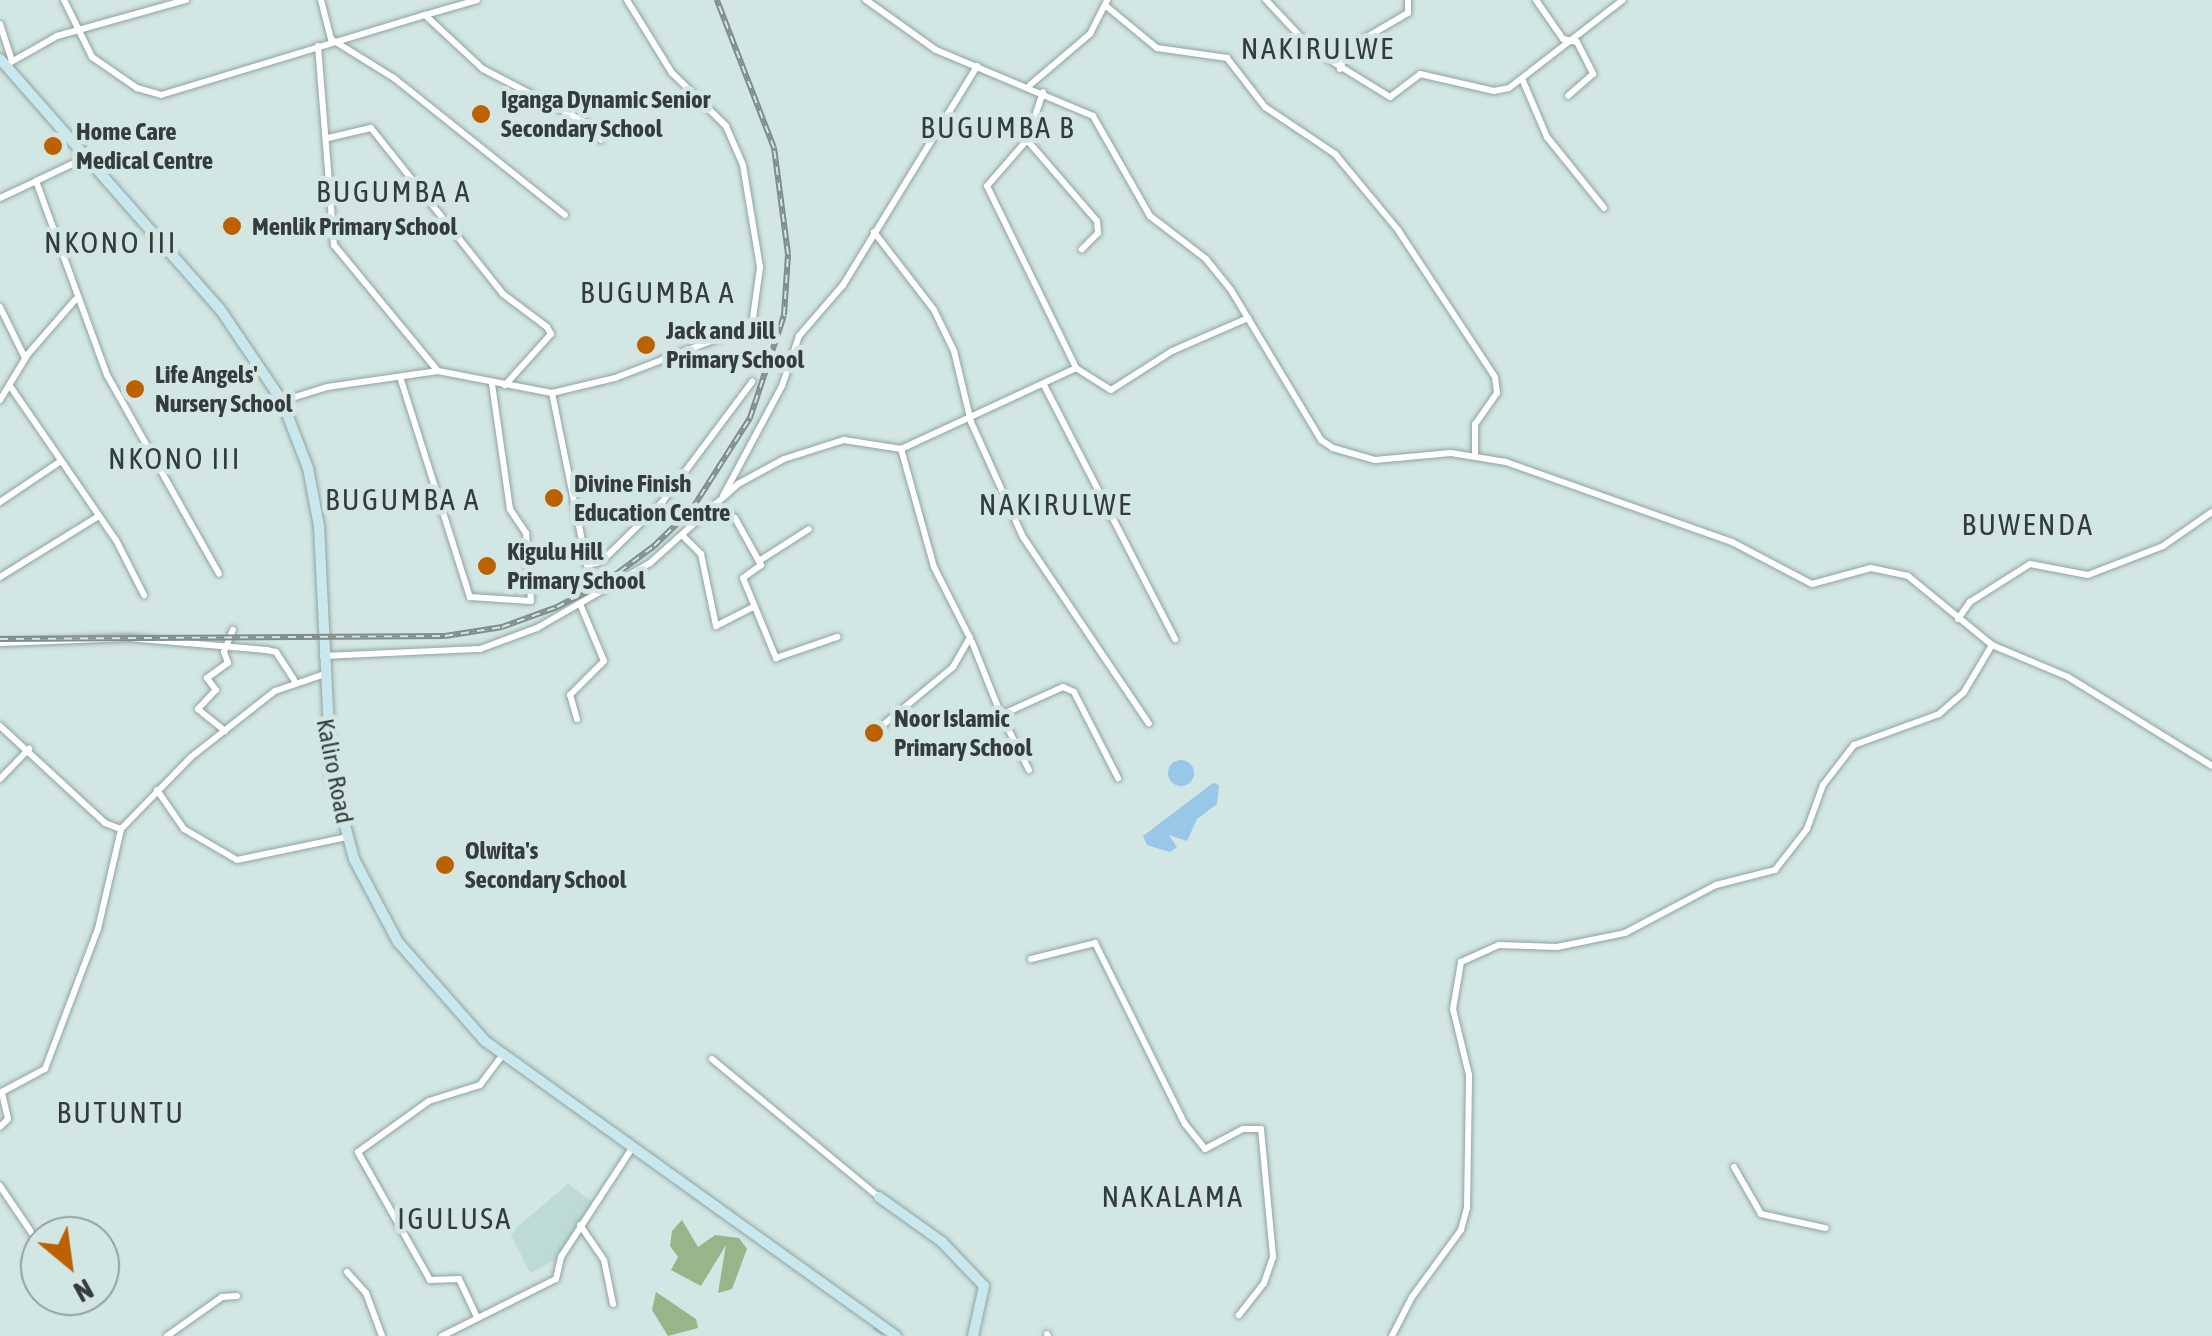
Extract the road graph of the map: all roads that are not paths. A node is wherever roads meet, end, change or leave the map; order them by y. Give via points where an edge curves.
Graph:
1 (64, 0) edge
2 (186, 0) edge
3 (321, 0) edge
4 (476, 0) edge
5 (628, 0) edge
6 (866, 0) edge
7 (1266, 0) edge
8 (1408, 0) edge
9 (1536, 0) edge
10 (1623, 0) edge
11 (1107, 3) edge
12 (424, 15) junction
13 (0, 24) edge
14 (75, 30) junction
15 (331, 40) junction
16 (1568, 42) junction
17 (318, 46) junction
18 (6, 60) edge
19 (977, 66) junction
20 (1340, 69) junction
21 (1524, 80) junction
22 (1029, 86) junction
23 (1042, 92) junction
24 (1568, 96) dead end
25 (328, 138) junction
26 (601, 140) dead end
27 (1027, 140) junction
28 (89, 156) junction
29 (36, 181) junction
30 (0, 198) edge
31 (1604, 208) dead end
32 (565, 215) dead end
33 (874, 232) junction
34 (1082, 249) dead end
35 (75, 300) junction
36 (0, 307) edge
37 (1248, 318) junction
38 (25, 358) junction
39 (1076, 368) junction
40 (438, 371) junction
41 (401, 380) junction
42 (752, 382) dead end
43 (492, 384) junction
44 (10, 386) junction
45 (505, 386) junction
46 (1045, 386) junction
47 (552, 394) junction
48 (0, 400) edge
49 (282, 401) junction
50 (971, 422) junction
51 (901, 450) junction
52 (1475, 454) junction
53 (60, 461) junction
54 (719, 501) junction
55 (0, 502) edge
56 (2212, 512) edge
57 (97, 517) junction
58 (809, 530) dead end
59 (682, 535) junction
60 (759, 561) junction
61 (219, 574) dead end
62 (0, 577) edge
63 (144, 595) dead end
64 (580, 604) junction
65 (754, 607) junction
66 (1958, 619) junction
67 (233, 630) dead end
68 (838, 637) dead end
69 (970, 638) junction
70 (1174, 639) dead end
71 (0, 643) edge
72 (1992, 645) junction
73 (226, 648) junction
74 (322, 656) junction
75 (322, 676) junction
76 (294, 680) junction
77 (1001, 715) junction
78 (577, 718) dead end
79 (1149, 724) dead end
80 (0, 726) edge
81 (883, 726) dead end
82 (226, 732) junction
83 (29, 749) junction
84 (2212, 766) edge
85 (1029, 770) dead end
86 (1118, 778) dead end
87 (0, 779) edge
88 (158, 790) junction
89 (120, 829) junction
90 (347, 837) junction
91 (1031, 959) dead end
92 (504, 1055) junction
93 (712, 1059) dead end
94 (1, 1093) edge
95 (0, 1127) edge
96 (632, 1148) junction
97 (1734, 1167) dead end
98 (0, 1186) edge
99 (879, 1198) joint
100 (20, 1216) edge
101 (580, 1224) junction
102 (1824, 1228) dead end
103 (347, 1272) dead end
104 (238, 1296) dead end
105 (612, 1304) dead end
106 (1240, 1315) dead end
107 (476, 1317) junction
108 (458, 1333) edge
109 (890, 1334) edge
110 (167, 1336) edge
111 (382, 1336) edge
112 (442, 1336) edge
113 (973, 1336) edge
114 (1392, 1336) edge

1 - 14 street
2 - 14 street
3 - 15 street
4 - 12 street
5 - 47 street via 672,74 713,109 734,144 750,191 760,301 745,329
6 - 19 street via 915,38
7 - 20 street via 1312,50
8 - 20 street via 1408,12 1348,48
9 - 16 street
10 - 16 street
11 - 22 street via 1090,34
11 - 52 street via 1157,48 1227,58 1265,107 1334,154 1398,230 1495,377 1497,393 1475,424
12 - 15 street
12 - 26 street via 483,68 585,122
13 - 18 street
14 - 17 street via 92,58 137,88 161,95
14 - 18 street
15 - 17 street
15 - 32 street via 394,78
16 - 21 street
16 - 24 street via 1577,42 1592,74
17 - 25 street
18 - 28 main road, Kaliro Road
19 - 22 street
19 - 33 street via 957,108
20 - 21 street via 1390,97 1420,74 1494,91
21 - 31 street via 1522,90 1547,137
22 - 23 street
23 - 27 street
23 - 37 street via 1093,116 1161,231 1206,259
25 - 40 street via 334,245
25 - 45 street via 370,128 503,294 547,327 551,334
27 - 34 street via 1098,221 1098,233
27 - 39 street via 987,186 988,196 1060,323
28 - 29 street
28 - 49 main road, Kaliro Road via 220,308
29 - 30 street
29 - 35 street
33 - 50 street via 934,310 954,352
33 - 54 street via 844,285 798,336 789,372
35 - 38 street
35 - 61 street via 133,426
36 - 38 street
37 - 39 street via 1172,351 1111,390
37 - 52 street via 1321,440 1333,448 1375,460
38 - 44 street
39 - 46 street
40 - 41 street
40 - 43 street
41 - 43 street via 470,596 530,600 526,533 510,509
41 - 49 street via 327,386
42 - 47 street via 662,502 601,562 587,565
43 - 45 street
44 - 48 street
44 - 53 street
45 - 47 street
46 - 50 street
46 - 70 street
49 - 74 main road, Kaliro Road via 308,468 319,526
50 - 51 street
50 - 79 street via 1023,537
51 - 54 street via 844,440 760,470
51 - 69 street via 934,567
52 - 66 street via 1732,542 1812,584 1871,568 1908,576
53 - 55 street
53 - 57 street
54 - 59 street
54 - 60 street
56 - 66 street via 2163,546 2088,575 2030,564 1970,602
57 - 62 street
57 - 63 street
58 - 60 street
59 - 64 street
59 - 65 street via 700,554 716,626
60 - 65 street via 759,569 743,578
64 - 74 street via 480,649
64 - 78 street via 604,660 570,695
65 - 68 street via 776,658
66 - 72 street
67 - 73 street
69 - 77 street
69 - 81 street via 953,666
71 - 73 street via 130,638
72 - 84 street via 2068,677
72 - 114 street via 1964,692 1939,714 1854,745 1823,786 1807,829 1775,870 1716,885 1625,933 1558,946 1499,946 1462,962 1453,1009 1469,1075 1468,1208 1461,1230 1412,1296
73 - 76 street via 276,652
73 - 82 street via 228,663 207,678 216,690 198,708
74 - 75 main road, Kaliro Road
75 - 76 street
75 - 90 main road, Kaliro Road via 330,772
76 - 82 street
77 - 85 street
77 - 86 street via 1063,686 1074,692
80 - 83 street
82 - 88 street
83 - 87 street
83 - 89 street via 105,823
88 - 89 street
88 - 90 street via 184,829 238,860
89 - 94 street via 98,929 45,1070
90 - 92 main road, Kaliro Road via 373,900 420,972
91 - 106 street via 1096,943 1185,1124 1206,1149 1243,1129 1262,1129 1273,1257 1264,1283
92 - 96 main road, Kaliro Road
92 - 107 street via 480,1085 429,1101 358,1152 430,1280 460,1279
93 - 99 street
94 - 95 street via 8,1119
96 - 101 street via 609,1192
96 - 109 main road, Kaliro Road
97 - 102 street via 1760,1214
98 - 100 street
99 - 113 main road via 942,1242 984,1286
101 - 105 street via 604,1260
101 - 107 street via 556,1279
103 - 111 street via 366,1293
104 - 110 street via 222,1297
107 - 108 street
108 - 112 street

